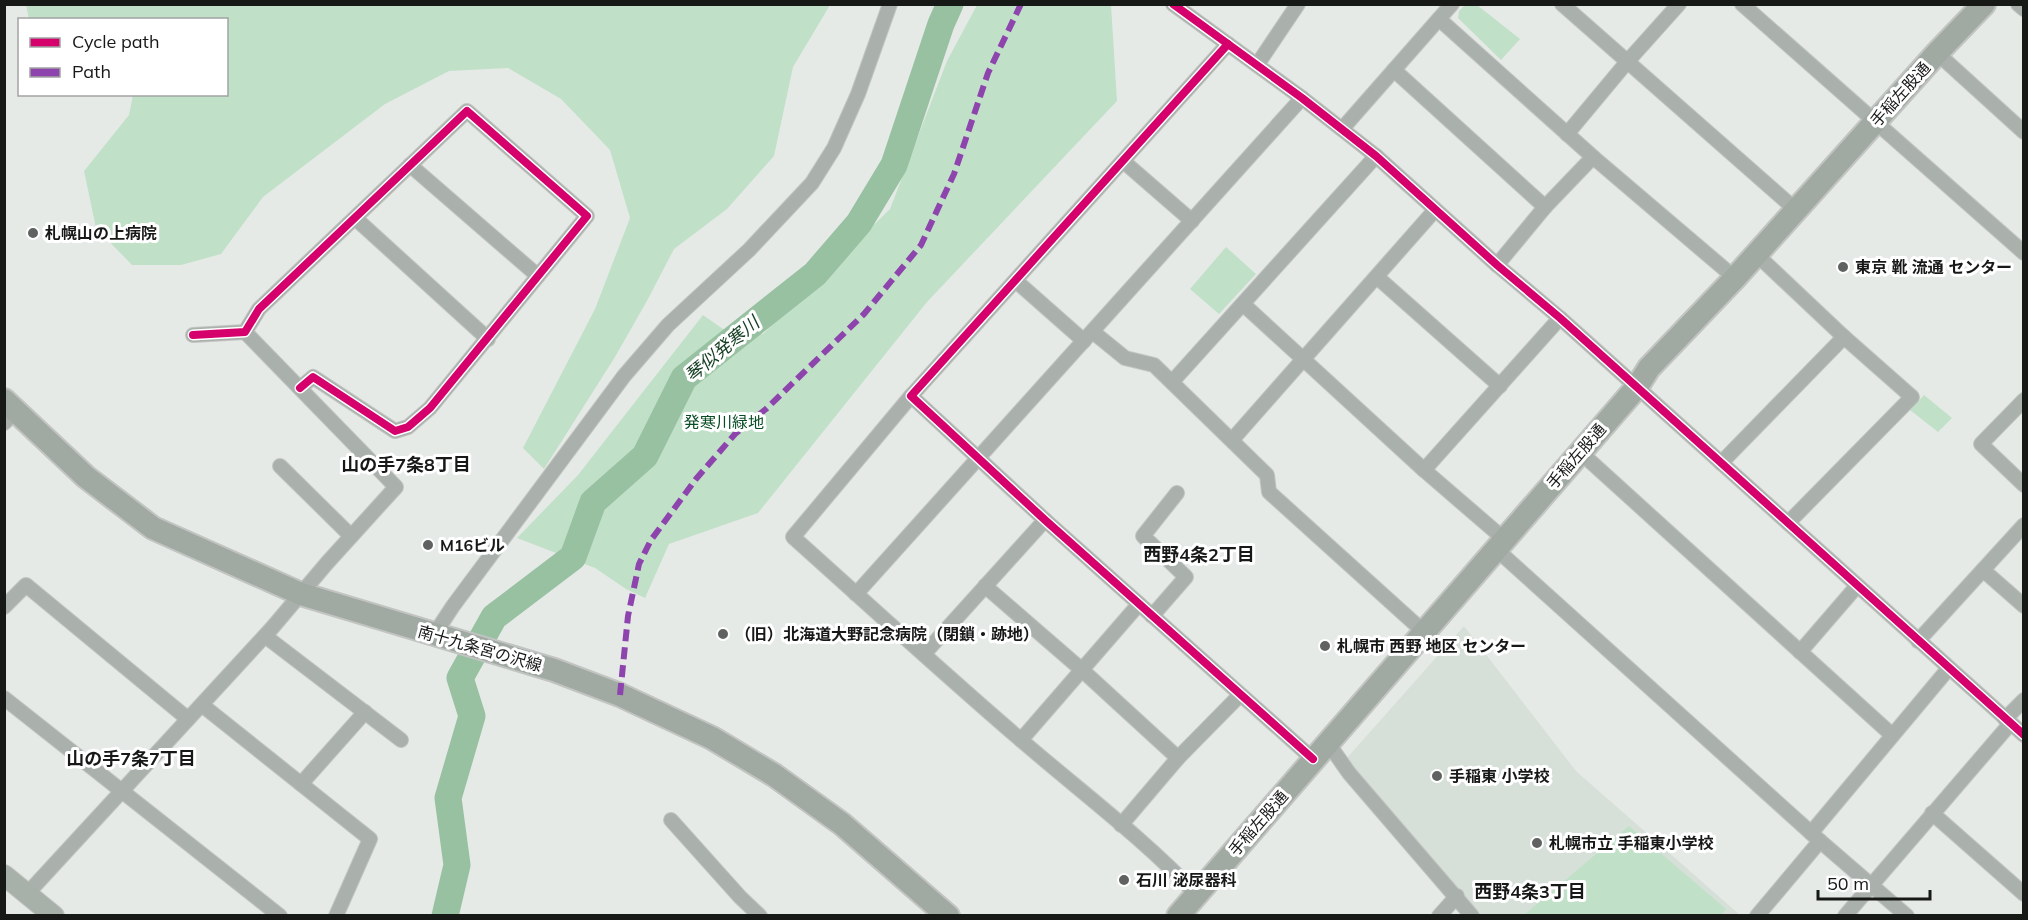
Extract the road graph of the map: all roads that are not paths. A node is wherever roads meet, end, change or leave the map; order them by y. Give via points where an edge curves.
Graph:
1 (890, 4) edge
2 (1173, 4) edge
3 (1298, 4) edge
4 (1452, 4) edge
5 (1562, 4) edge
6 (1679, 4) edge
7 (1742, 4) edge
8 (1984, 4) edge
9 (2018, 4) edge
10 (2024, 9) edge
11 (1439, 19) junction
12 (1228, 44) junction
13 (1937, 53) junction
14 (1626, 62) junction
15 (1257, 65) junction
16 (1394, 70) junction
17 (1302, 98) junction
18 (1874, 123) junction
19 (1342, 129) junction
20 (2024, 132) edge
21 (1567, 134) junction
22 (1376, 156) junction
23 (1593, 157) junction
24 (1124, 161) junction
25 (410, 165) junction
26 (1545, 207) junction
27 (1436, 210) junction
28 (1796, 210) junction
29 (355, 218) junction
30 (1192, 221) junction
31 (2024, 253) edge
32 (1756, 254) junction
33 (1497, 266) junction
34 (538, 276) junction
35 (1377, 277) junction
36 (1735, 278) junction
37 (1016, 281) junction
38 (1243, 304) junction
39 (1560, 318) junction
40 (245, 332) junction
41 (193, 335) dead end
42 (1089, 337) junction
43 (1844, 337) junction
44 (488, 339) junction
45 (1304, 360) junction
46 (1172, 382) junction
47 (1500, 386) junction
48 (1636, 387) junction
49 (300, 388) junction
50 (911, 396) junction
51 (2024, 400) edge
52 (8, 412) edge
53 (1232, 440) junction
54 (1580, 452) junction
55 (978, 459) junction
56 (1721, 463) junction
57 (280, 466) dead end
58 (1424, 470) junction
59 (2024, 485) edge
60 (1177, 492) dead end
61 (1045, 520) junction
62 (1788, 523) junction
63 (2024, 525) edge
64 (351, 536) junction
65 (1500, 544) junction
66 (1983, 570) junction
67 (985, 586) junction
68 (1857, 586) junction
69 (301, 594) junction
70 (856, 594) junction
71 (1139, 604) junction
72 (2024, 606) edge
73 (4, 607) edge
74 (1152, 616) junction
75 (1424, 632) junction
76 (434, 635) junction
77 (265, 636) junction
78 (1918, 640) junction
79 (1800, 652) junction
80 (924, 654) junction
81 (1950, 669) junction
82 (1082, 670) junction
83 (1240, 695) junction
84 (4, 698) edge
85 (2024, 700) edge
86 (202, 705) junction
87 (365, 712) junction
88 (188, 719) junction
89 (2008, 721) junction
90 (1892, 735) junction
91 (2024, 735) edge
92 (400, 740) dead end
93 (1021, 740) junction
94 (1321, 751) junction
95 (1178, 758) junction
96 (301, 784) junction
97 (121, 792) junction
98 (1932, 813) junction
99 (671, 820) dead end
100 (1121, 825) junction
101 (1816, 837) junction
102 (4, 875) edge
103 (1872, 884) junction
104 (27, 894) junction
105 (1196, 894) junction
106 (2024, 894) edge
107 (1457, 896) junction
108 (54, 915) edge
109 (280, 915) edge
110 (336, 915) edge
111 (760, 915) edge
112 (948, 915) edge
113 (1178, 915) edge
114 (1440, 915) edge
115 (1472, 915) edge
116 (1757, 915) edge
117 (1845, 915) edge
118 (1907, 915) edge

1 - 76 street via 858,94 834,148 812,183 749,250 668,325 624,376
2 - 12 street
3 - 15 street
4 - 11 street
5 - 14 street
6 - 14 street
7 - 18 street
8 - 13 main road, 手稲左股通
9 - 10 street
11 - 16 street
11 - 21 street
12 - 15 street
12 - 24 street
13 - 18 main road, 手稲左股通
13 - 20 street
14 - 21 street
14 - 28 street
15 - 17 street
16 - 19 street
16 - 26 street
17 - 19 street
17 - 30 street
18 - 28 main road, 手稲左股通
18 - 31 street
19 - 22 street
21 - 23 street
22 - 27 street
22 - 38 street
23 - 26 street
23 - 36 street
24 - 30 street
24 - 37 street
25 - 29 street
25 - 34 street
25 - 34 street via 467,111 579,208 587,216
26 - 33 street
27 - 33 street
27 - 35 street
28 - 32 main road, 手稲左股通
29 - 40 street via 259,309
29 - 44 street
30 - 42 street
32 - 36 main road, 手稲左股通
32 - 43 street
33 - 39 street
34 - 44 street
35 - 45 street
35 - 47 street
36 - 48 main road, 手稲左股通 via 1649,368
37 - 42 street
37 - 50 street
38 - 45 street
38 - 46 street
39 - 47 street
39 - 48 street
40 - 41 street
40 - 49 street
42 - 46 street via 1125,358 1154,364
42 - 55 street
43 - 56 street
43 - 62 street via 1912,397
44 - 49 street via 408,428 395,431 313,377
45 - 53 street
45 - 58 street
46 - 53 street
47 - 58 street
48 - 54 main road, 手稲左股通
48 - 56 street
49 - 64 street via 396,487
50 - 55 street
50 - 70 street via 792,537
51 - 59 street via 1981,444
52 - 69 main road, 南十九条宮の沢線 via 153,528
53 - 75 street via 1267,475 1269,492
54 - 65 main road, 手稲左股通
54 - 79 street
55 - 61 street
55 - 70 street
56 - 62 street
57 - 64 street
58 - 65 street
60 - 74 street via 1143,536 1186,577
61 - 67 street
61 - 71 street
62 - 68 street
63 - 66 street
64 - 69 street
65 - 75 main road, 手稲左股通
65 - 101 street
66 - 72 street
66 - 78 street
67 - 80 street
67 - 82 street
68 - 78 street
68 - 79 street
69 - 76 main road, 南十九条宮の沢線
69 - 77 street
70 - 80 street
71 - 74 street
71 - 82 street
73 - 88 street via 26,585
74 - 83 street
75 - 94 main road, 手稲左股通
76 - 112 main road, 南十九条宮の沢線 via 601,687 712,738 842,824
77 - 86 street
77 - 87 street
78 - 81 street
79 - 90 street
80 - 93 street
81 - 89 street
81 - 90 street
82 - 93 street
82 - 95 street
83 - 94 street via 1298,743
83 - 95 street
84 - 97 street
85 - 89 street
86 - 88 street
86 - 96 street
87 - 92 street
87 - 96 street
88 - 97 street
89 - 91 street
89 - 98 street
90 - 101 street
93 - 100 street
94 - 105 main road, 手稲左股通
94 - 107 street via 1350,773
95 - 100 street
96 - 110 street via 370,839
97 - 104 street
97 - 109 street
98 - 103 street
98 - 106 street
99 - 111 street
100 - 105 street
101 - 103 street
101 - 116 street
102 - 104 main road
103 - 117 street
103 - 118 street
104 - 108 main road
105 - 113 main road, 手稲左股通
107 - 114 street
107 - 115 street

